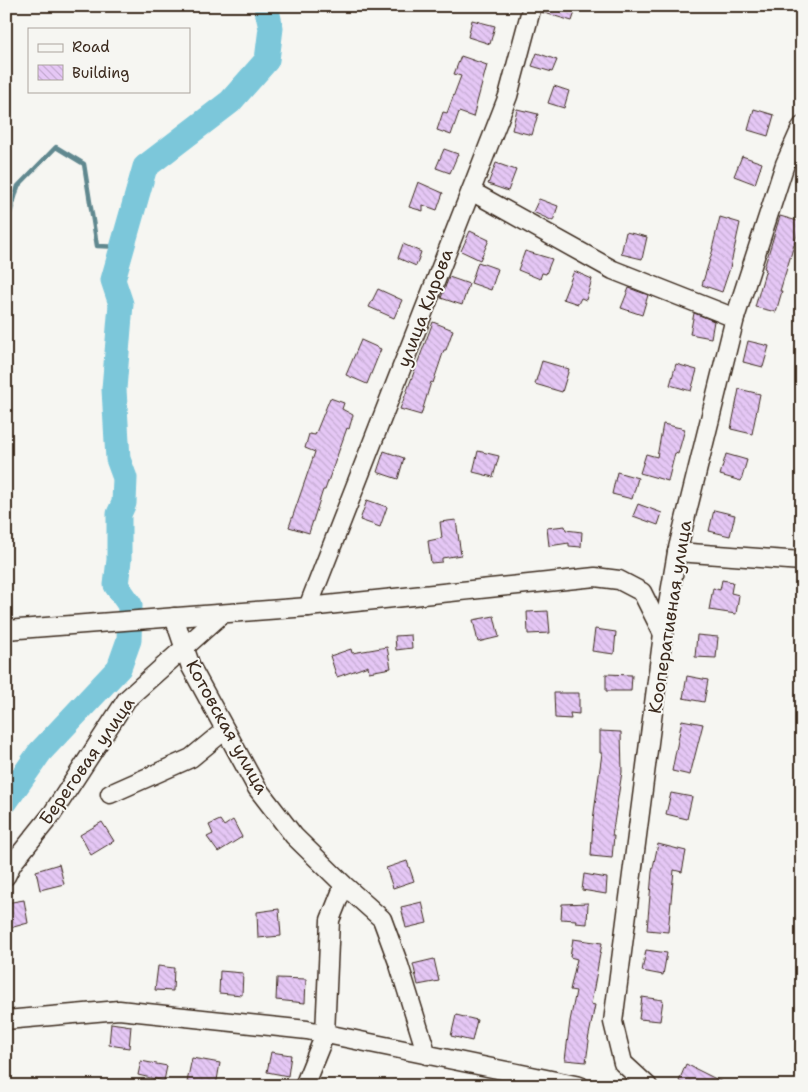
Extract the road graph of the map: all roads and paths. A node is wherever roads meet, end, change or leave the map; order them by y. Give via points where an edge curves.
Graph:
1 (532, 6) edge
2 (802, 126) edge
3 (471, 191) junction
4 (735, 318) junction
5 (677, 552) junction
6 (802, 561) edge
7 (308, 607) junction
8 (222, 614) junction
9 (170, 618) junction
10 (6, 630) edge
11 (663, 634) junction
12 (184, 648) junction
13 (225, 730) junction
14 (110, 794) dead end
15 (6, 876) edge
16 (344, 885) junction
17 (6, 1020) edge
18 (325, 1034) junction
19 (427, 1055) junction
20 (304, 1086) edge
21 (580, 1086) edge
22 (648, 1086) edge

1 - 3 street, улица Кирова via 508,96
2 - 4 street, Кооперативная улица via 785,164
3 - 4 street via 613,270
3 - 7 street, улица Кирова
4 - 5 street, Кооперативная улица
5 - 6 street
5 - 11 street, Кооперативная улица
7 - 8 street
7 - 11 street via 595,577 619,580 642,592
8 - 9 street
8 - 12 street, Береговая улица
9 - 10 street
9 - 12 street, Котовская улица
11 - 22 street, Кооперативная улица via 613,1022 623,1063
12 - 13 street, Котовская улица
12 - 15 street, Береговая улица via 127,699 52,814
13 - 14 street via 192,758
13 - 16 street, Котовская улица via 257,788 294,836
16 - 18 street via 330,920
16 - 19 street, Котовская улица via 382,919
17 - 18 street via 118,1010
18 - 19 street
18 - 20 street
19 - 21 street

